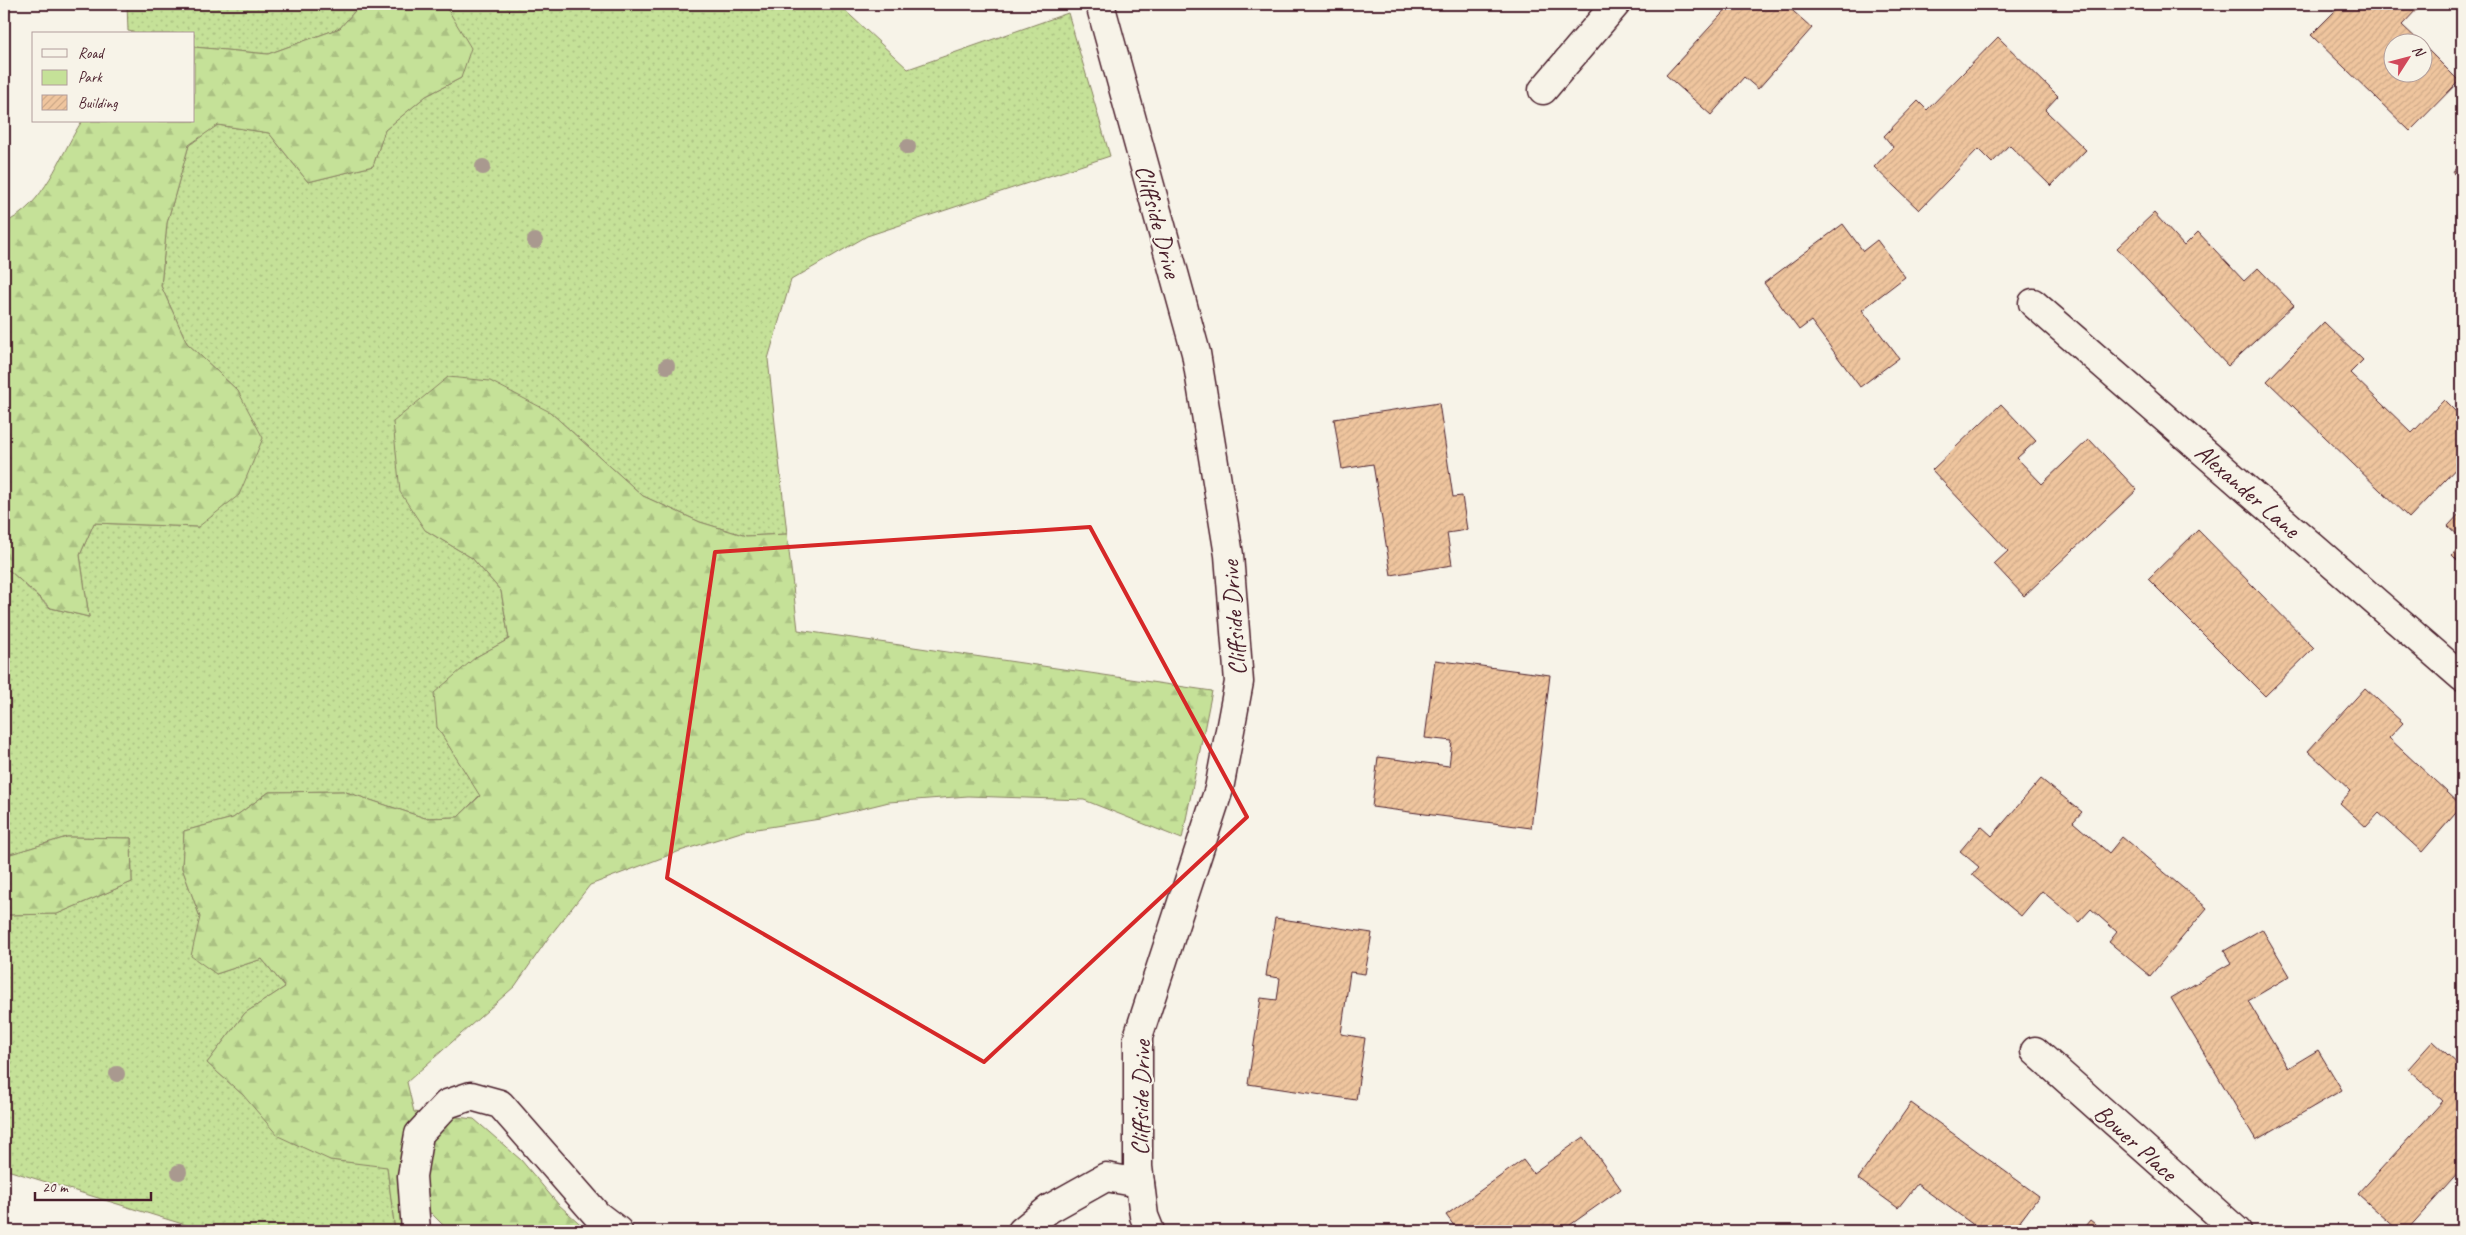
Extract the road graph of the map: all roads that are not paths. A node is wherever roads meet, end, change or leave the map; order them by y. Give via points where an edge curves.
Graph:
1 (1100, 4) edge
2 (1616, 4) edge
3 (1543, 90) dead end
4 (2033, 303) dead end
5 (2462, 677) edge
6 (2035, 1051) dead end
7 (1140, 1183) junction
8 (416, 1231) edge
9 (618, 1231) edge
10 (1022, 1231) edge
11 (1150, 1231) edge
12 (2237, 1231) edge

1 - 7 street, Cliffside Drive via 1196,353 1229,555 1239,682 1220,790 1138,1037
2 - 3 street
4 - 5 street, Alexander Lane
6 - 12 street, Bower Place
7 - 10 street via 1106,1177 1049,1209
7 - 11 street, Cliffside Drive via 1144,1216
8 - 9 street via 412,1176 419,1134 447,1104 470,1096 500,1104 597,1215

